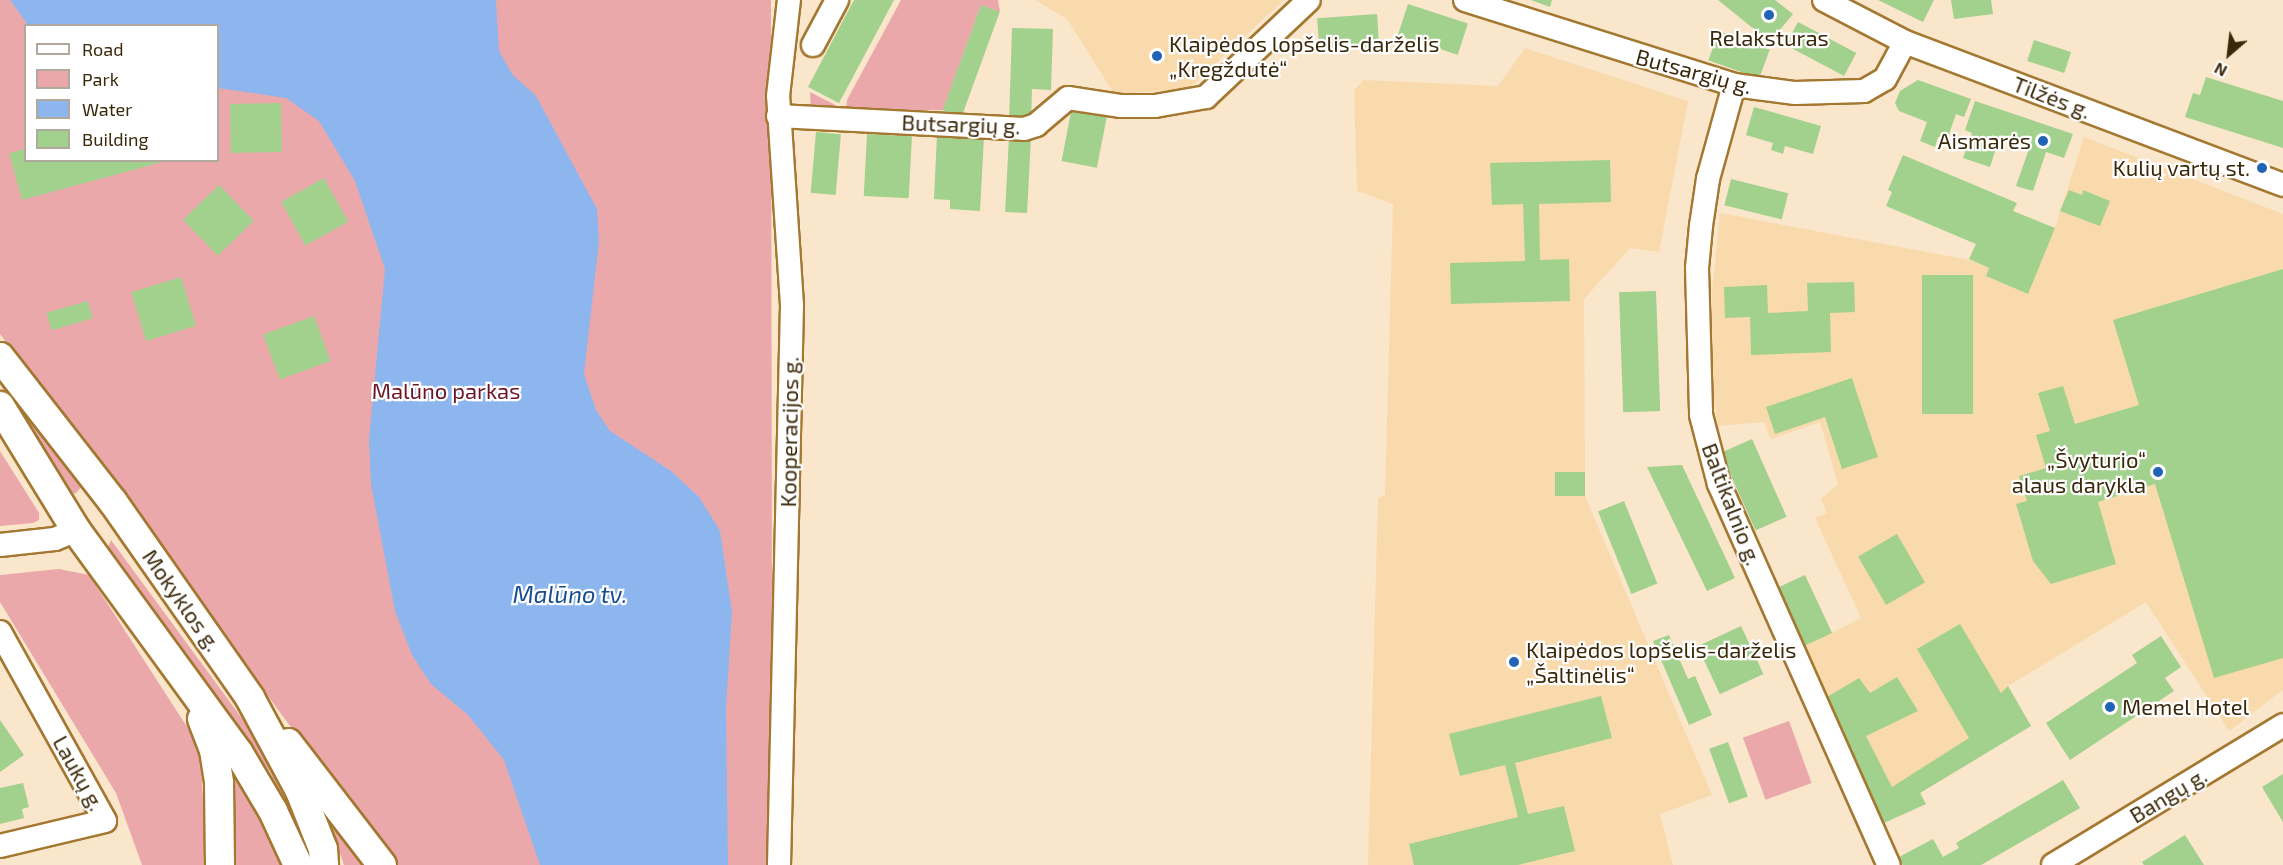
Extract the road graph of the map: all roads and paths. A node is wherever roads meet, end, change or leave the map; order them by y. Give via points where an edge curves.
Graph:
1 (789, 0) edge
2 (837, 0) edge
3 (1309, 0) edge
4 (1465, 0) edge
5 (1824, 0) edge
6 (1905, 42) junction
7 (813, 45) dead end
8 (1734, 85) junction
9 (778, 116) junction
10 (2283, 184) edge
11 (0, 357) edge
12 (0, 406) edge
13 (113, 502) junction
14 (76, 530) junction
15 (0, 545) edge
16 (0, 632) edge
17 (189, 686) junction
18 (250, 698) junction
19 (2283, 725) edge
20 (0, 846) edge
21 (220, 865) edge
22 (298, 865) edge
23 (324, 865) edge
24 (382, 865) edge
25 (779, 865) edge
26 (1889, 865) edge
27 (2053, 865) edge

1 - 9 street, Kooperacijos g.
2 - 7 street
3 - 9 street, Butsargių g. via 1206,97 1155,106 1121,106 1068,98 1036,125 1024,129
4 - 8 street, Butsargių g.
5 - 6 street, Tilžės g.
6 - 8 street, Butsargių g. via 1885,79 1864,91 1796,93
6 - 10 street, Tilžės g.
8 - 26 street, Baltikalnio g. via 1708,179 1697,268 1705,439 1719,484
9 - 25 street, Kooperacijos g. via 792,305
11 - 13 main road, Mokyklos g.
12 - 14 main road, Mokyklos g.
13 - 14 main road
13 - 18 main road, Mokyklos g.
14 - 15 street via 55,539
14 - 17 main road, Mokyklos g.
16 - 20 street, Laukų g. via 105,821
17 - 21 main road via 214,750 219,783
17 - 22 main road, Mokyklos g. via 238,752 273,811
18 - 23 main road, Mokyklos g. via 300,791 323,849
18 - 24 main road via 313,772
19 - 27 street, Bangų g.

